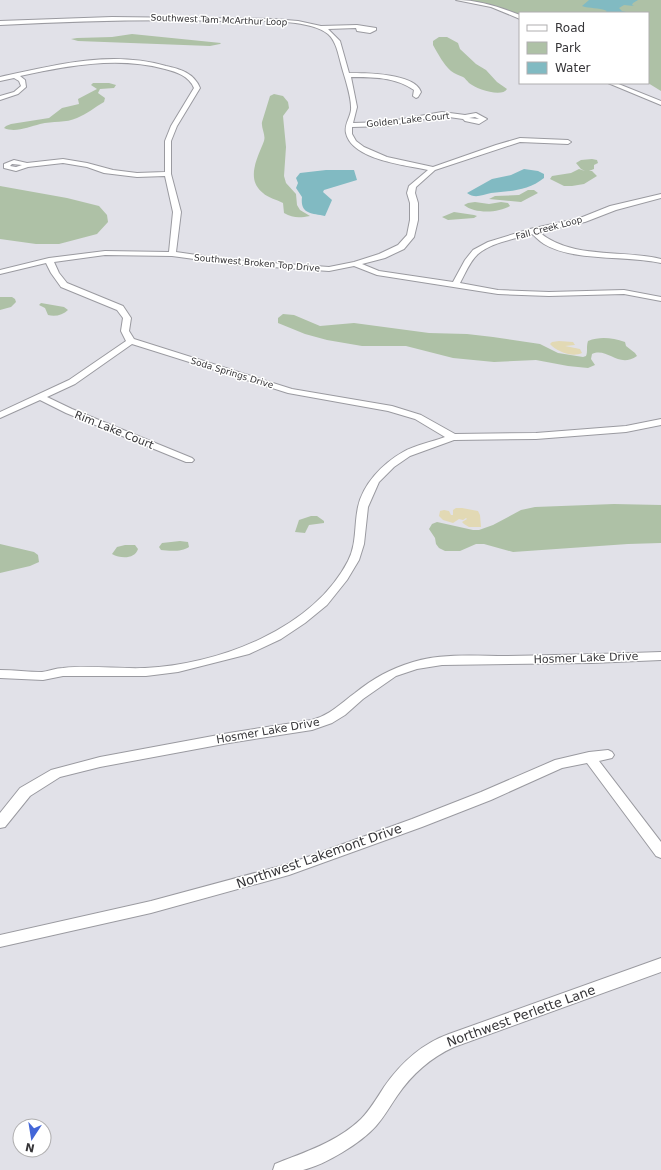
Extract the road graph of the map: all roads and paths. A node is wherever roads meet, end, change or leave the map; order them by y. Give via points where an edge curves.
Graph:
1 (459, 0) edge
2 (519, 17) edge
3 (0, 23) edge
4 (359, 27) dead end
5 (322, 28) junction
6 (346, 75) junction
7 (15, 76) junction
8 (0, 79) edge
9 (614, 84) edge
10 (416, 96) dead end
11 (0, 98) edge
12 (661, 103) edge
13 (466, 117) dead end
14 (350, 125) junction
15 (568, 142) dead end
16 (26, 164) dead end
17 (433, 169) junction
18 (168, 174) junction
19 (661, 196) edge
20 (533, 232) junction
21 (172, 254) junction
22 (50, 260) junction
23 (661, 261) edge
24 (356, 264) junction
25 (0, 272) edge
26 (455, 285) junction
27 (661, 299) edge
28 (131, 341) junction
29 (40, 397) junction
30 (0, 415) edge
31 (661, 422) edge
32 (453, 438) junction
33 (189, 460) dead end
34 (661, 656) edge
35 (0, 674) edge
36 (608, 755) dead end
37 (589, 757) junction
38 (0, 822) edge
39 (661, 852) edge
40 (0, 941) edge
41 (661, 966) edge
42 (281, 1170) edge

1 - 2 street via 497,8
3 - 5 street, Southwest Tam McArthur Loop via 183,18 282,21
4 - 5 street, Southwest Tam McArthur Loop
5 - 6 street via 335,38
6 - 10 street via 379,76 400,80 417,89
6 - 14 street via 354,108
7 - 8 street
7 - 11 street via 22,80 24,86 16,93
7 - 18 street via 65,64 120,60 147,62 184,73 194,81 197,88 168,141
9 - 12 street
13 - 14 street, Golden Lake Court via 442,114 386,124
14 - 17 street via 349,134 354,143 364,151 375,156
15 - 17 street, Southwest Broken Top Drive via 520,140
16 - 18 street via 42,163 137,175
17 - 24 street, Southwest Broken Top Drive via 413,186 414,220 410,235 401,247
18 - 21 street via 177,212
19 - 20 street, Fall Creek Loop
20 - 23 street via 546,242 562,249 645,257
20 - 26 street, Fall Creek Loop via 491,244 476,252
21 - 22 street, Southwest Broken Top Drive via 105,253
21 - 24 street, Southwest Broken Top Drive via 231,262 330,269
22 - 25 street, Southwest Broken Top Drive
22 - 28 street via 64,285 120,308 127,318 124,332
24 - 26 street via 377,273
26 - 27 street via 498,292 624,292
28 - 29 street via 72,382
28 - 32 street, Soda Springs Drive via 291,391 389,408 418,417
29 - 30 street
29 - 33 street, Rim Lake Court
31 - 32 street via 626,429 536,436
32 - 35 street via 407,454 375,481 363,507 360,544 354,560 323,602 277,636 245,651 178,668 146,672 63,672 43,676
34 - 38 street, Hosmer Lake Drive via 442,661 416,665 392,673 341,712 312,725 100,762 56,773 25,792
36 - 37 street, Northwest Lakemont Drive
37 - 39 street
37 - 40 street, Northwest Lakemont Drive via 560,763 486,796 289,869 151,907
41 - 42 street, Northwest Perlette Lane via 449,1040 425,1054 407,1071 378,1112 349,1139 330,1150

